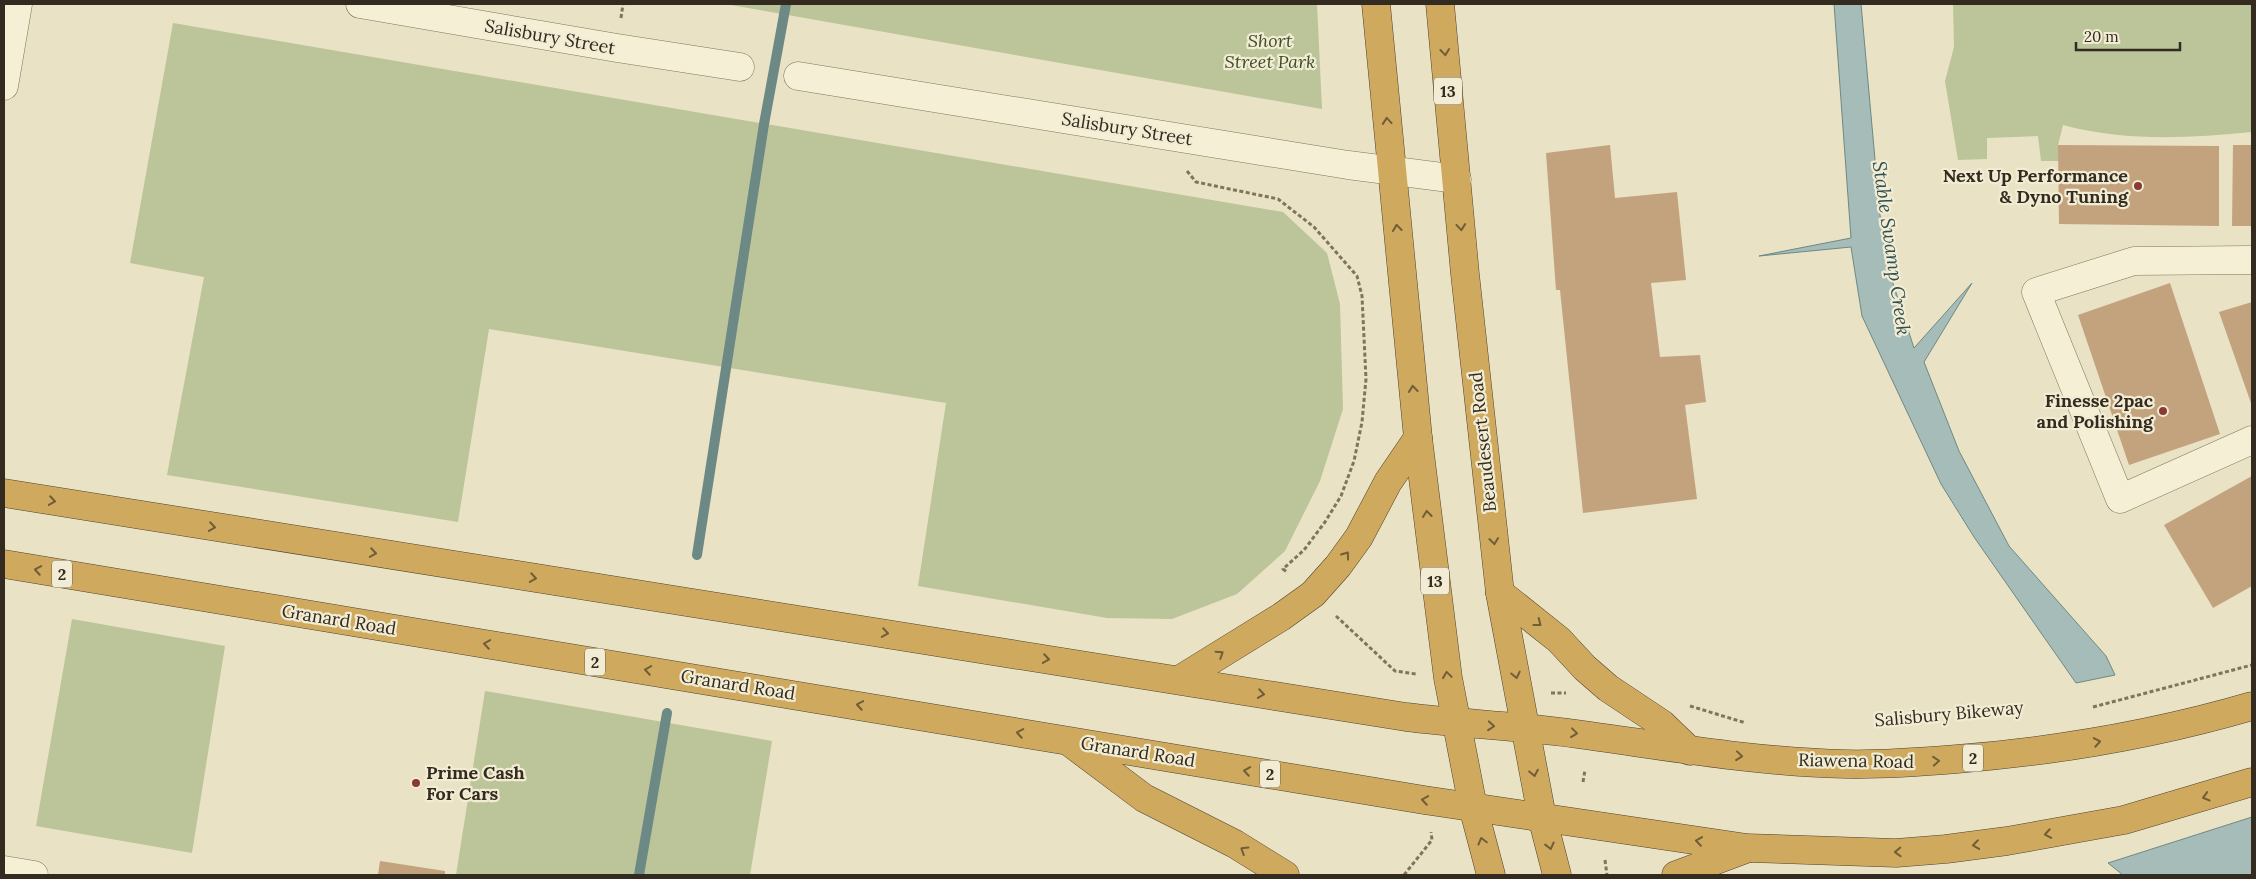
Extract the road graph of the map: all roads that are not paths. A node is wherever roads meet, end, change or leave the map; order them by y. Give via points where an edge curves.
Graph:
1 (18, 4) edge
2 (360, 4) edge
3 (1376, 4) edge
4 (1440, 4) edge
5 (740, 67) dead end
6 (798, 76) dead end
7 (4, 86) edge
8 (1391, 170) junction
9 (1457, 179) junction
10 (2252, 260) edge
11 (1418, 438) junction
12 (2252, 440) edge
13 (4, 493) edge
14 (4, 564) edge
15 (1500, 593) junction
16 (1179, 680) junction
17 (2252, 706) edge
18 (1456, 723) junction
19 (1526, 729) junction
20 (1068, 741) junction
21 (1690, 751) junction
22 (2252, 782) edge
23 (1473, 807) junction
24 (1542, 817) junction
25 (1747, 848) junction
26 (4, 870) edge
27 (34, 875) edge
28 (1285, 875) edge
29 (1491, 875) edge
30 (1557, 875) edge
31 (1676, 875) edge

1 - 7 street
2 - 5 street, Salisbury Street
8 -> 3 highway, 13
4 -> 9 highway, Beaudesert Road / 13
6 - 8 street, Salisbury Street
8 - 9 street, Salisbury Street
11 -> 8 highway, 13
9 -> 15 highway, Beaudesert Road / 13
10 - 12 street via 2134,261 2036,292 2120,499
16 -> 11 highway via 1313,594 1359,537 1388,482
18 -> 11 highway, 13
13 -> 16 highway, 2
20 -> 14 highway, Granard Road / 2
15 -> 19 highway, Beaudesert Road / 13
15 -> 21 highway via 1559,640 1584,668 1608,688 1662,724
16 -> 18 highway, 2
21 -> 17 highway, Riawena Road / 2 via 1846,764 2001,756 2154,732
18 -> 19 highway, Riawena Road / 2
18 - 23 highway, 13
19 -> 21 highway, Riawena Road / 2 via 1575,733
19 -> 24 highway, Beaudesert Road / 13
23 -> 20 highway, Granard Road / 2
28 -> 20 highway via 1235,844 1144,798
22 -> 25 highway, 2 via 2124,820 1946,849 1896,853
23 - 24 highway, 2
29 -> 23 highway, 13
25 -> 24 highway, 2
24 -> 30 highway, Beaudesert Road / 13
25 - 31 highway
26 - 27 street

